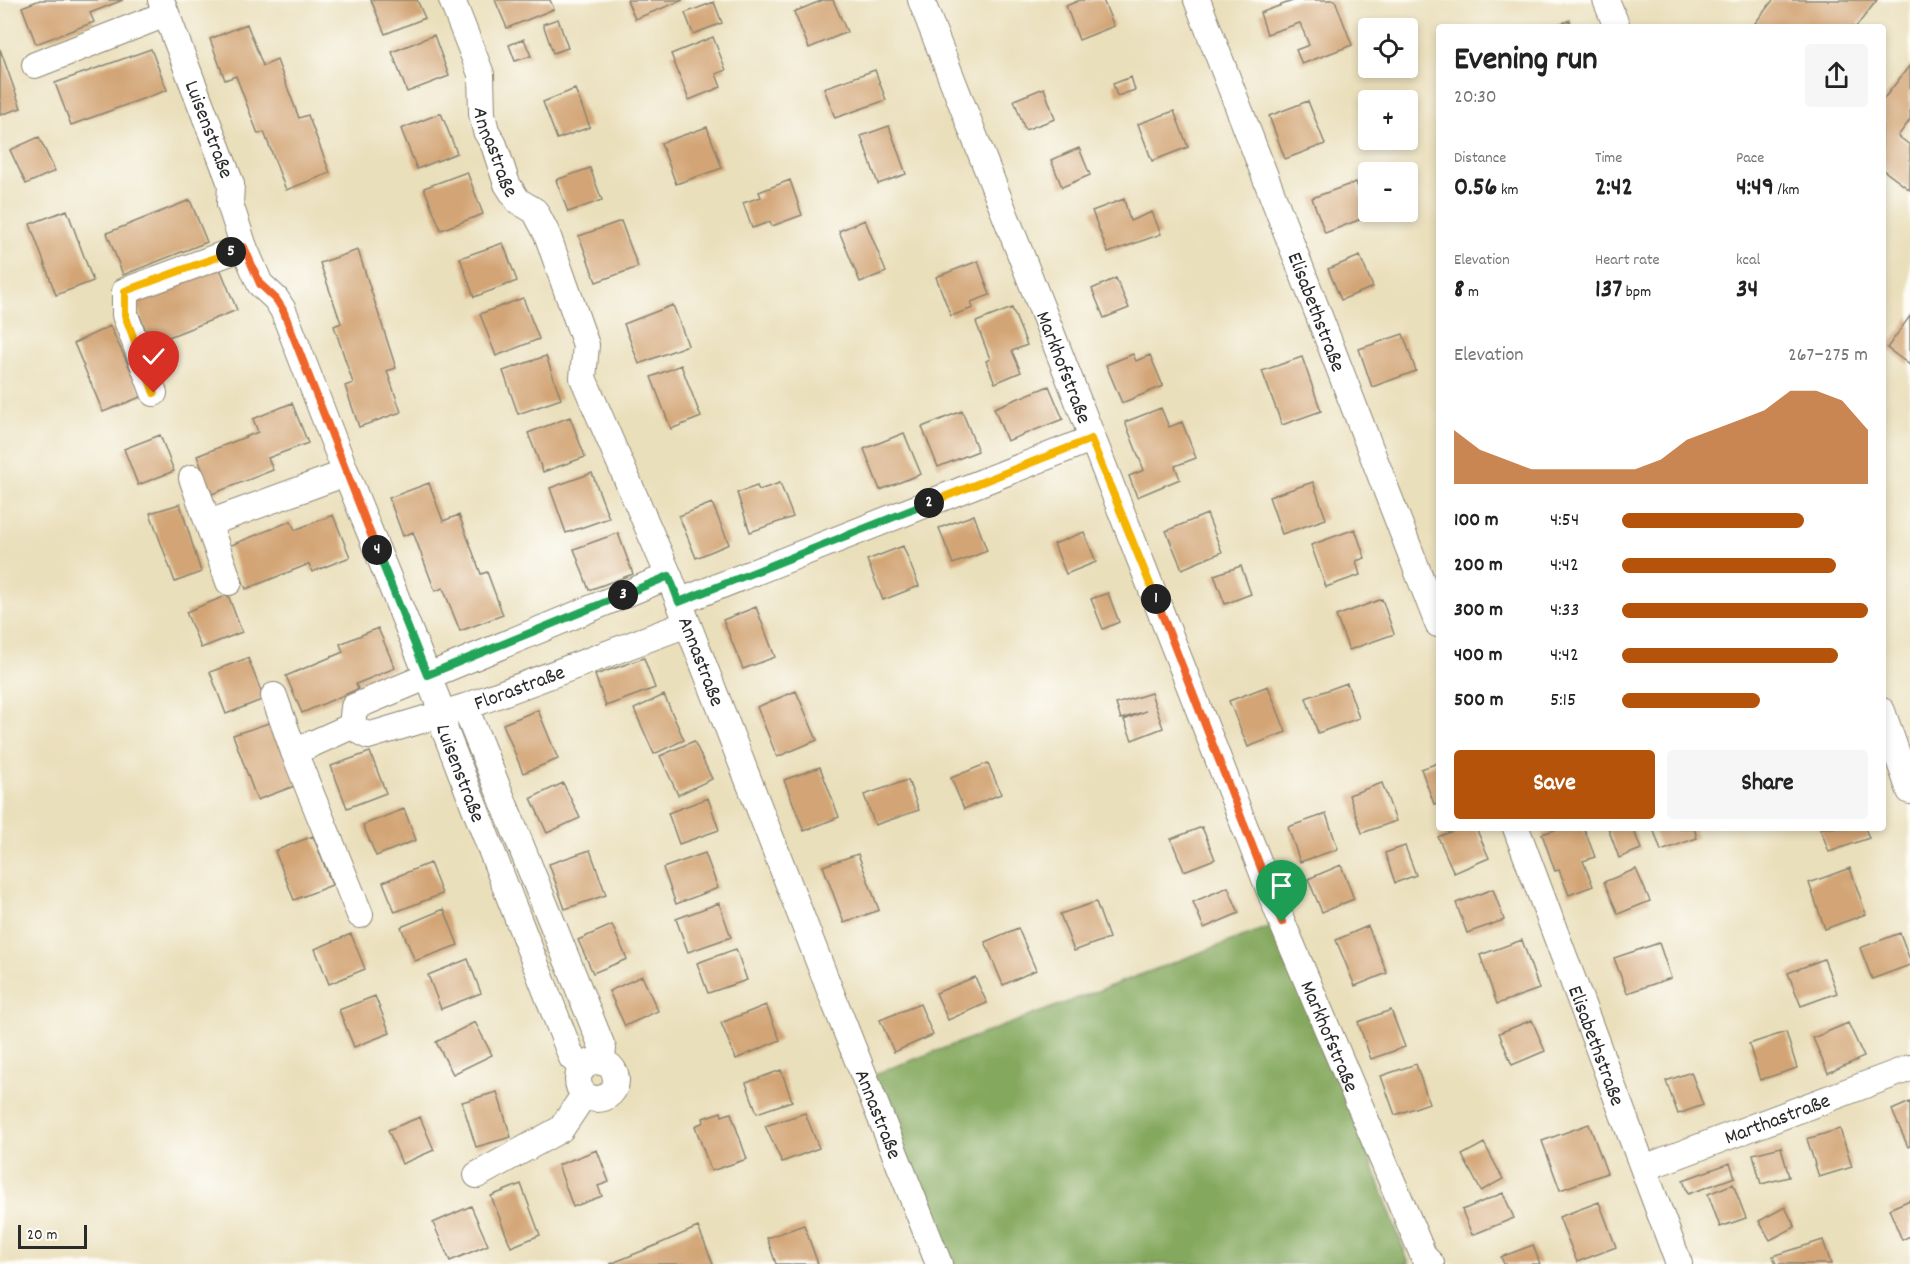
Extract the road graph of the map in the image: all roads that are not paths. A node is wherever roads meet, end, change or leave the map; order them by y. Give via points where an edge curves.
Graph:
1 (452, 0) edge
2 (921, 0) edge
3 (1197, 0) edge
4 (1606, 0) edge
5 (163, 7) edge
6 (1616, 24) edge
7 (35, 65) dead end
8 (244, 247) junction
9 (154, 393) dead end
10 (1091, 439) junction
11 (346, 473) junction
12 (192, 478) dead end
13 (209, 523) junction
14 (669, 576) junction
15 (230, 582) dead end
16 (683, 613) junction
17 (1436, 619) edge
18 (427, 675) junction
19 (274, 696) dead end
20 (454, 711) junction
21 (1886, 722) edge
22 (352, 726) junction
23 (294, 752) junction
24 (1910, 791) edge
25 (1517, 831) edge
26 (360, 915) dead end
27 (592, 1065) junction
28 (1910, 1068) edge
29 (584, 1095) junction
30 (1644, 1168) junction
31 (477, 1175) dead end
32 (939, 1264) edge
33 (1431, 1264) edge
34 (1679, 1264) edge

1 - 14 street, Annastraße via 481,74 486,131 507,184 518,201 535,211 547,234 586,345 583,378
2 - 10 street, Markhofstraße
3 - 17 street, Elisabethstraße
4 - 6 street
5 - 7 street, Luisenstraße
5 - 8 street, Luisenstraße via 231,184 230,204
8 - 9 street via 125,291 125,315
8 - 11 street, Luisenstraße via 260,284 283,310
10 - 16 street, Florastraße
10 - 33 street, Markhofstraße via 1278,912 1424,1257
11 - 13 street
11 - 18 street, Luisenstraße
12 - 13 street
13 - 15 street
14 - 16 street, Annastraße
14 - 18 street, Florastraße
16 - 20 street, Florastraße
16 - 32 street, Annastraße
18 - 20 street, Luisenstraße
18 - 22 street, Florastraße via 354,707
19 - 23 street
20 - 22 street, Florastraße via 368,736
20 - 27 street, Luisenstraße via 445,731 543,986 572,1058
21 - 24 street
22 - 23 street
23 - 26 street
25 - 30 street, Elisabethstraße
27 - 29 street via 578,1077
27 - 29 street, Luisenstraße via 609,1065 616,1081 614,1089 601,1099
28 - 30 street, Marthastraße
29 - 31 street via 561,1129
30 - 34 street, Elisabethstraße

